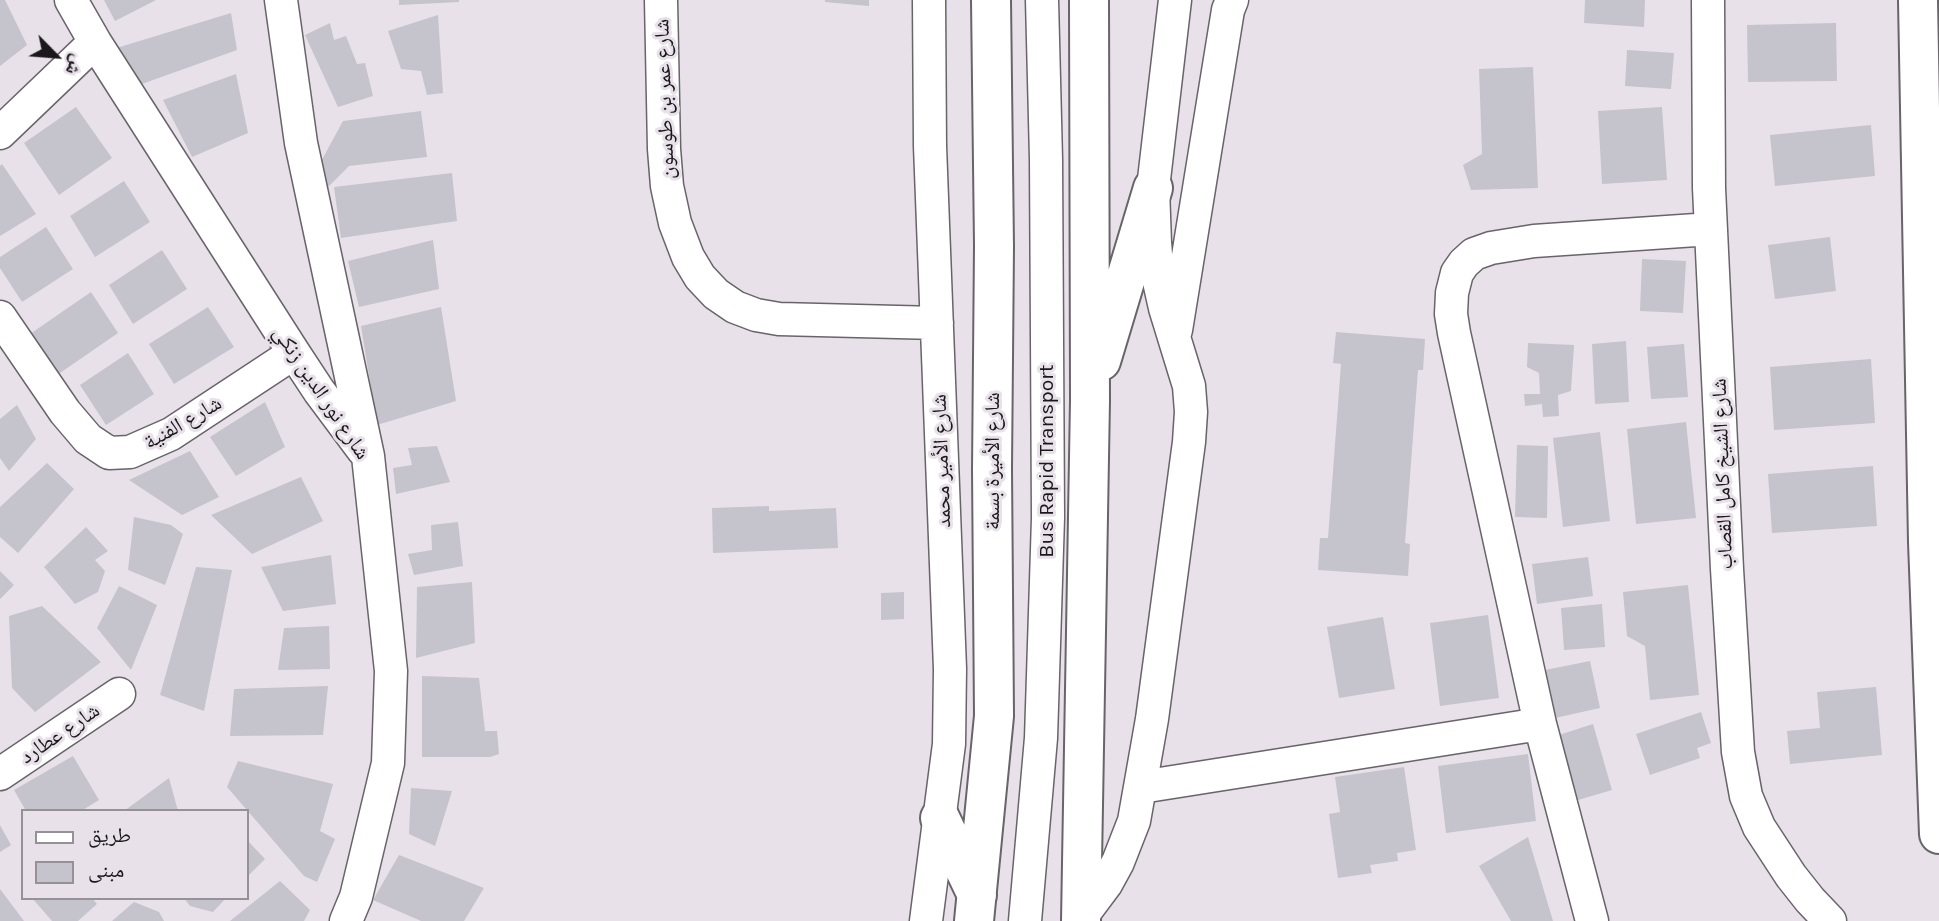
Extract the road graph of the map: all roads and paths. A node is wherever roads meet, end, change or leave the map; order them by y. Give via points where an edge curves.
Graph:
1 (71, 0) edge
2 (281, 0) edge
3 (661, 0) edge
4 (929, 0) edge
5 (991, 0) edge
6 (1042, 0) edge
7 (1089, 0) edge
8 (1175, 0) edge
9 (1232, 0) edge
10 (1707, 0) edge
11 (1918, 0) edge
12 (95, 42) junction
13 (0, 133) edge
14 (1153, 188) junction
15 (1712, 229) junction
16 (0, 317) edge
17 (937, 323) junction
18 (1175, 338) junction
19 (294, 353) junction
20 (1090, 400) junction
21 (368, 456) junction
22 (119, 694) dead end
23 (1540, 724) junction
24 (0, 774) edge
25 (1141, 787) junction
26 (940, 818) junction
27 (1939, 834) edge
28 (975, 908) edge
29 (1082, 918) edge
30 (346, 921) edge
31 (926, 921) edge
32 (1025, 921) edge
33 (1592, 921) edge
34 (1830, 921) edge

1 - 12 street, شارع نور الدين زنكي
2 - 21 street via 301,143
3 - 17 street, شارع عمر بن طوسون via 667,186 675,223 700,277 735,307 756,315
4 - 17 street, شارع الأمير محمد
5 - 28 main road, شارع الأميرة بسمة via 994,716
6 - 32 street, Bus Rapid Transport via 1048,518 1041,738
7 - 20 main road
8 - 14 street
9 - 18 street
10 - 15 street, شارع الشيخ كامل القصاب
11 - 27 main road via 1928,542
12 - 13 street
12 - 19 street, شارع نور الدين زنكي
14 - 18 street via 1158,278
14 - 20 main road
15 - 23 street via 1491,248 1474,254 1457,274 1451,293 1454,333
15 - 34 street, شارع الشيخ كامل القصاب via 1738,752 1746,796 1759,827
16 - 19 street, شارع الفنية via 65,412 88,439 109,453 131,452 171,435
17 - 26 street, شارع الأمير محمد via 950,669 949,744
18 - 25 street via 1189,386 1189,442
19 - 21 street, شارع نور الدين زنكي
20 - 29 main road
21 - 30 street, شارع نور الدين زنكي via 391,671 388,763
22 - 24 street, شارع عطارد
23 - 25 street
23 - 33 street
25 - 29 street via 1118,862
26 - 28 main road
26 - 31 street, شارع الأمير محمد

